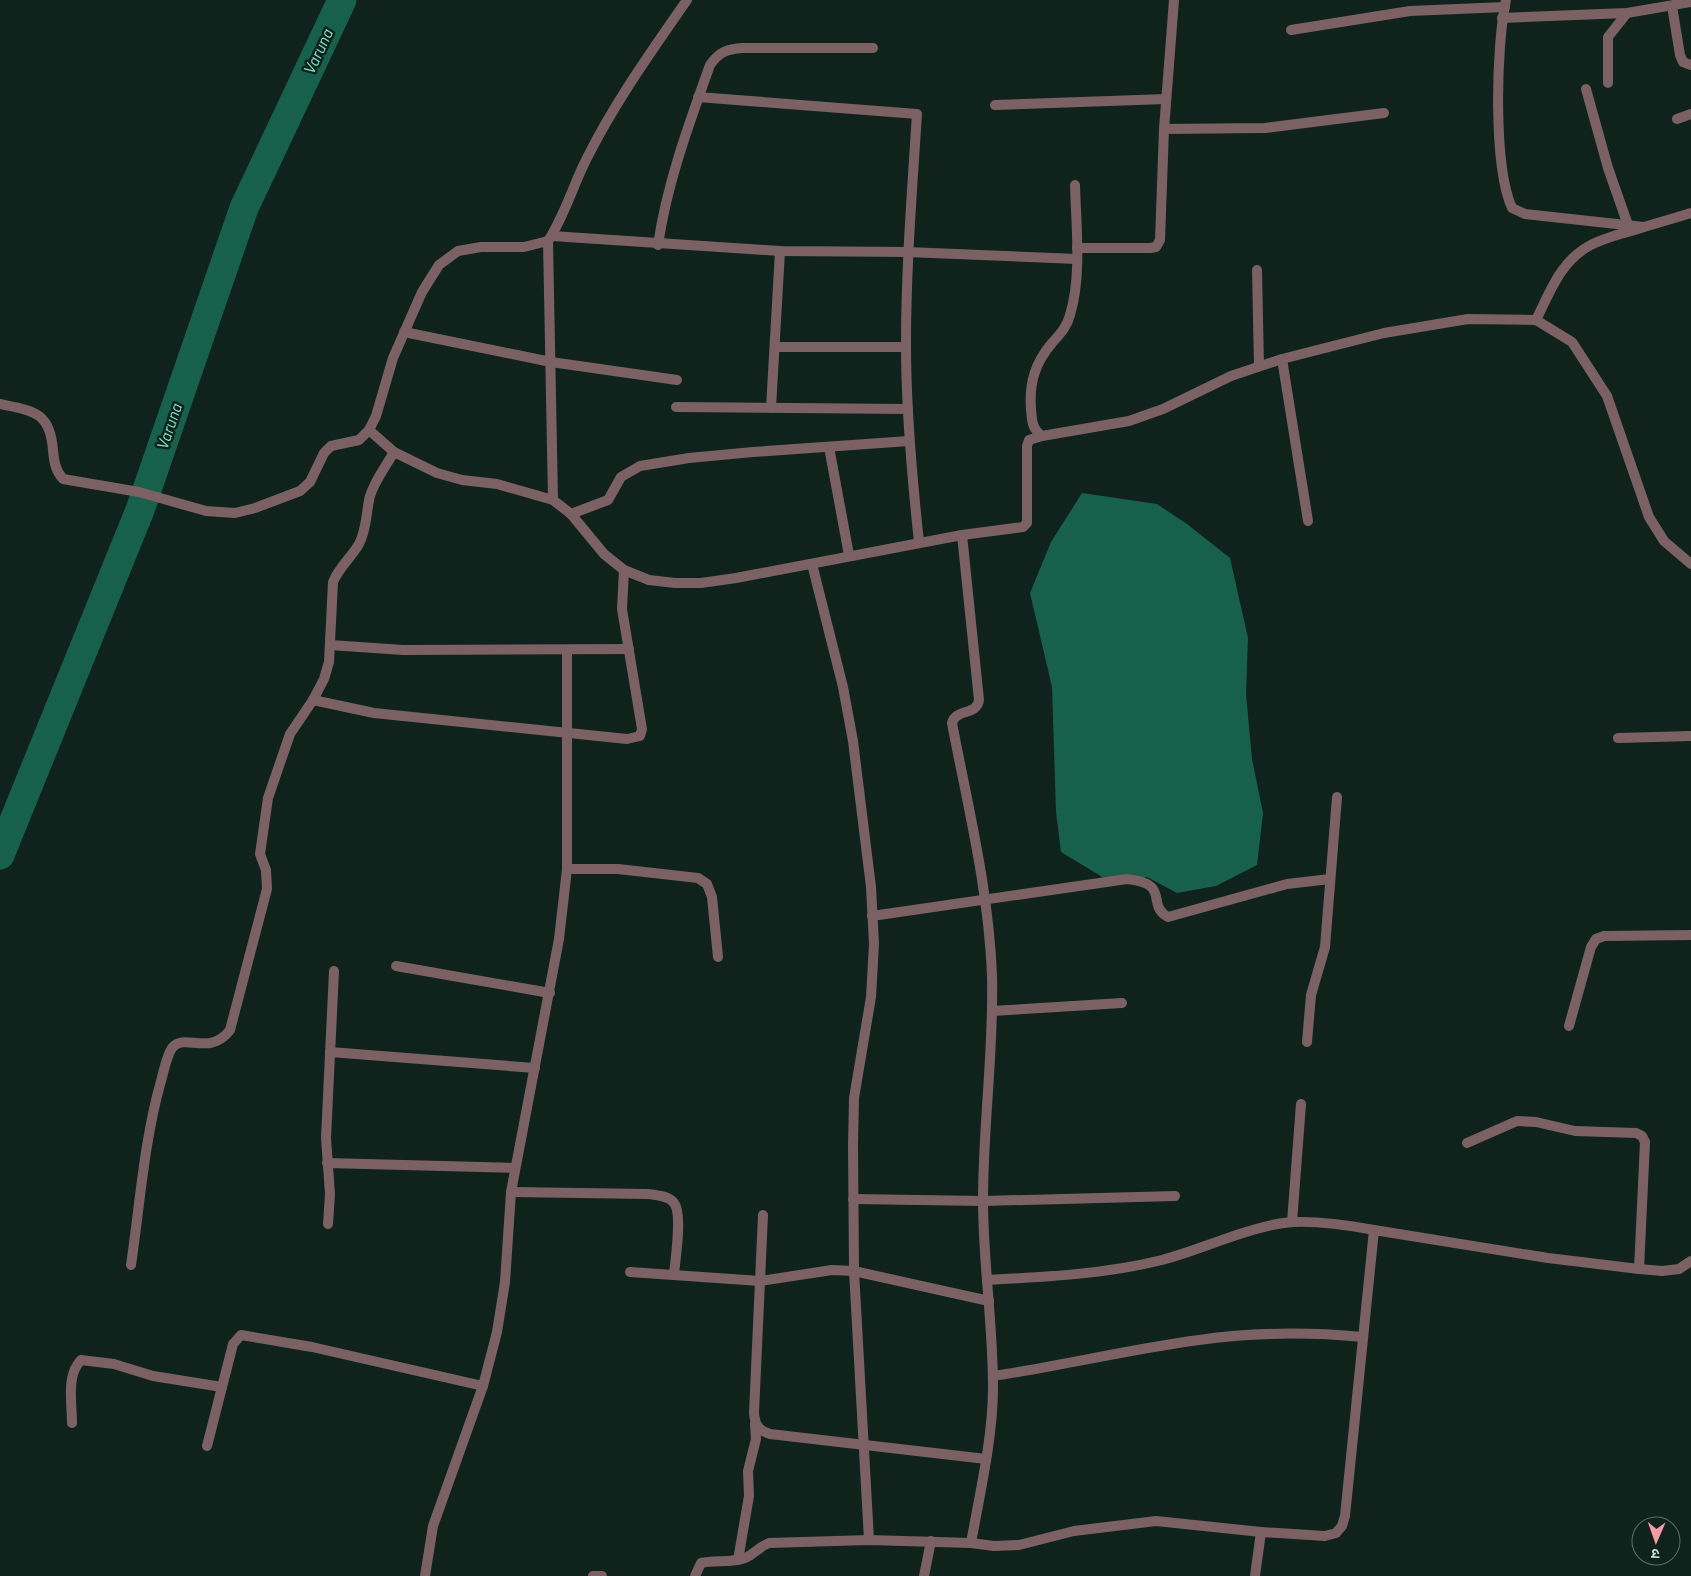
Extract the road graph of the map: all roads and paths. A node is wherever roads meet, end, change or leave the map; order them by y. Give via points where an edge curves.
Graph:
1 (686, 0) edge
2 (1174, 0) edge
3 (1691, 2) edge
4 (1506, 3) edge
5 (1672, 6) junction
6 (1627, 13) junction
7 (1502, 18) junction
8 (1291, 30) dead end
9 (873, 48) dead end
10 (1691, 65) edge
11 (1608, 83) dead end
12 (1586, 89) dead end
13 (698, 98) junction
14 (1166, 98) junction
15 (995, 106) dead end
16 (1384, 113) dead end
17 (1691, 114) edge
18 (1677, 118) dead end
19 (1164, 129) junction
20 (1075, 185) dead end
21 (1691, 213) edge
22 (1628, 225) junction
23 (1644, 227) junction
24 (550, 238) junction
25 (658, 244) junction
26 (1076, 248) junction
27 (780, 251) junction
28 (907, 252) junction
29 (1077, 259) junction
30 (1258, 270) dead end
31 (1536, 320) junction
32 (404, 332) junction
33 (775, 347) junction
34 (906, 347) junction
35 (1282, 358) junction
36 (550, 362) junction
37 (1259, 366) junction
38 (677, 380) dead end
39 (0, 404) edge
40 (676, 407) dead end
41 (771, 408) junction
42 (908, 409) junction
43 (369, 430) junction
44 (1042, 436) junction
45 (908, 441) junction
46 (829, 447) junction
47 (394, 452) junction
48 (553, 500) junction
49 (571, 514) junction
50 (1308, 521) dead end
51 (962, 535) junction
52 (919, 542) junction
53 (849, 556) junction
54 (812, 564) junction
55 (1691, 564) edge
56 (624, 570) junction
57 (330, 645) junction
58 (629, 649) junction
59 (567, 650) junction
60 (313, 700) junction
61 (566, 733) junction
62 (1691, 736) edge
63 (1618, 738) dead end
64 (1337, 797) dead end
65 (567, 869) junction
66 (1330, 879) junction
67 (986, 899) junction
68 (872, 916) junction
69 (1691, 935) edge
70 (718, 957) dead end
71 (396, 966) dead end
72 (334, 971) dead end
73 (550, 994) junction
74 (1122, 1003) dead end
75 (992, 1011) junction
76 (1569, 1026) dead end
77 (1306, 1042) dead end
78 (330, 1052) junction
79 (535, 1068) junction
80 (1301, 1104) dead end
81 (1467, 1143) dead end
82 (326, 1163) junction
83 (515, 1168) junction
84 (511, 1192) junction
85 (1175, 1196) dead end
86 (853, 1199) junction
87 (983, 1201) junction
88 (763, 1215) dead end
89 (1292, 1222) junction
90 (328, 1224) dead end
91 (1374, 1230) junction
92 (1691, 1261) edge
93 (130, 1265) dead end
94 (1639, 1269) junction
95 (854, 1271) junction
96 (630, 1272) dead end
97 (674, 1275) junction
98 (987, 1280) junction
99 (760, 1281) junction
100 (989, 1301) junction
101 (1363, 1337) junction
102 (993, 1376) junction
103 (483, 1386) junction
104 (222, 1387) junction
105 (72, 1423) dead end
106 (755, 1424) junction
107 (863, 1445) junction
108 (208, 1446) dead end
109 (986, 1459) junction
110 (1261, 1532) junction
111 (869, 1540) junction
112 (931, 1542) junction
113 (971, 1543) junction
114 (738, 1560) junction
115 (425, 1576) edge
116 (593, 1576) edge
117 (602, 1576) edge
118 (695, 1576) edge
119 (924, 1576) edge
120 (1255, 1576) edge

1 - 24 street via 617,101
2 - 14 street
3 - 5 street
4 - 7 street
4 - 8 street via 1410,11
5 - 6 street
5 - 10 street via 1680,55 1683,62
6 - 7 street
6 - 11 street via 1608,37
7 - 22 street via 1501,162 1512,208 1525,214
9 - 13 street via 730,49 718,54 710,65
12 - 22 street
13 - 25 street via 662,213
13 - 28 street via 917,114
14 - 15 street
14 - 19 street
16 - 19 street via 1265,128
17 - 18 street
19 - 26 street via 1160,240 1156,247
20 - 26 street
21 - 23 street
22 - 23 street
23 - 31 street via 1590,245 1570,259 1556,278
24 - 25 street
24 - 32 street via 524,247 481,247 458,251 438,264
24 - 36 street
25 - 27 street
26 - 29 street
27 - 28 street
27 - 33 street
28 - 29 street
28 - 34 street
29 - 44 street via 1071,314 1064,330 1046,350 1032,378 1032,425
30 - 37 street
31 - 35 street via 1468,319 1384,333
31 - 55 street via 1572,342 1608,396 1649,517 1664,541
32 - 36 street
32 - 43 street
33 - 34 street
33 - 41 street
34 - 42 street
35 - 37 street
35 - 50 street
36 - 38 street
36 - 48 street
37 - 44 street via 1164,409 1129,421
39 - 43 street via 40,416 50,427 53,460 64,479 139,492 206,511 235,513 300,491 310,482 324,453 331,446 359,440
40 - 41 street
41 - 42 street
42 - 45 street
43 - 47 street
44 - 51 street via 1029,440 1026,446 1027,523 1023,528
45 - 46 street
45 - 52 street
46 - 49 street via 689,458 640,466 621,477 608,500
46 - 53 street
47 - 48 street via 437,473 497,484
47 - 57 street via 370,496 364,532 358,545 338,570 333,582
48 - 49 street
49 - 56 street via 604,554
51 - 52 street
51 - 67 street via 979,700 974,710 958,714 952,722
52 - 53 street
53 - 54 street
54 - 56 street via 701,583 649,580
54 - 68 street via 853,740
56 - 58 street via 622,609
57 - 59 street via 378,649
57 - 60 street via 329,662
58 - 59 street
58 - 61 street via 642,729 640,736 627,739
59 - 61 street
60 - 61 street via 374,712
60 - 93 street via 290,734 268,798 260,854 266,870 267,890 230,1030 223,1039 214,1043 182,1042 169,1056 147,1142
61 - 65 street
62 - 63 street
64 - 66 street
65 - 70 street via 618,869 698,878 707,884 712,897
65 - 73 street
66 - 67 street via 1287,884 1168,917 1159,907 1156,889 1148,883 1127,879
66 - 77 street via 1325,947 1311,995
67 - 68 street
67 - 75 street
68 - 86 street via 871,997 854,1098
69 - 76 street via 1604,936 1596,939
71 - 73 street
72 - 78 street
73 - 79 street
74 - 75 street
75 - 87 street
78 - 79 street
78 - 82 street
79 - 83 street
80 - 89 street
81 - 94 street via 1517,1121 1575,1131 1642,1136 1645,1142
82 - 83 street
82 - 90 street via 330,1194
83 - 84 street
84 - 97 street via 665,1197 674,1203 678,1214
84 - 103 street via 505,1282 497,1332
85 - 87 street
86 - 87 street
86 - 95 street
87 - 98 street
88 - 99 street
89 - 91 street via 1330,1223
89 - 98 street via 1162,1260 1100,1272
91 - 94 street
91 - 101 street
92 - 94 street via 1679,1269
95 - 99 street via 832,1270
95 - 100 street
95 - 107 street
96 - 97 street
97 - 99 street
98 - 100 street
99 - 106 street
100 - 102 street
101 - 102 street via 1306,1332 1199,1340
101 - 110 street via 1342,1526 1336,1533 1325,1536
102 - 109 street
103 - 104 street via 248,1334 236,1338 233,1344
103 - 115 street via 433,1526
104 - 105 street via 81,1360 74,1367 72,1376
104 - 108 street
106 - 107 street via 760,1431 770,1434
106 - 114 street via 756,1439 748,1471 749,1496
107 - 109 street
107 - 111 street
109 - 113 street
110 - 113 street via 1156,1521 1074,1531 1019,1545
110 - 120 street
111 - 112 street
111 - 114 street via 769,1543 758,1547 747,1558
112 - 113 street
112 - 119 street
114 - 118 street via 701,1563
116 - 117 street

